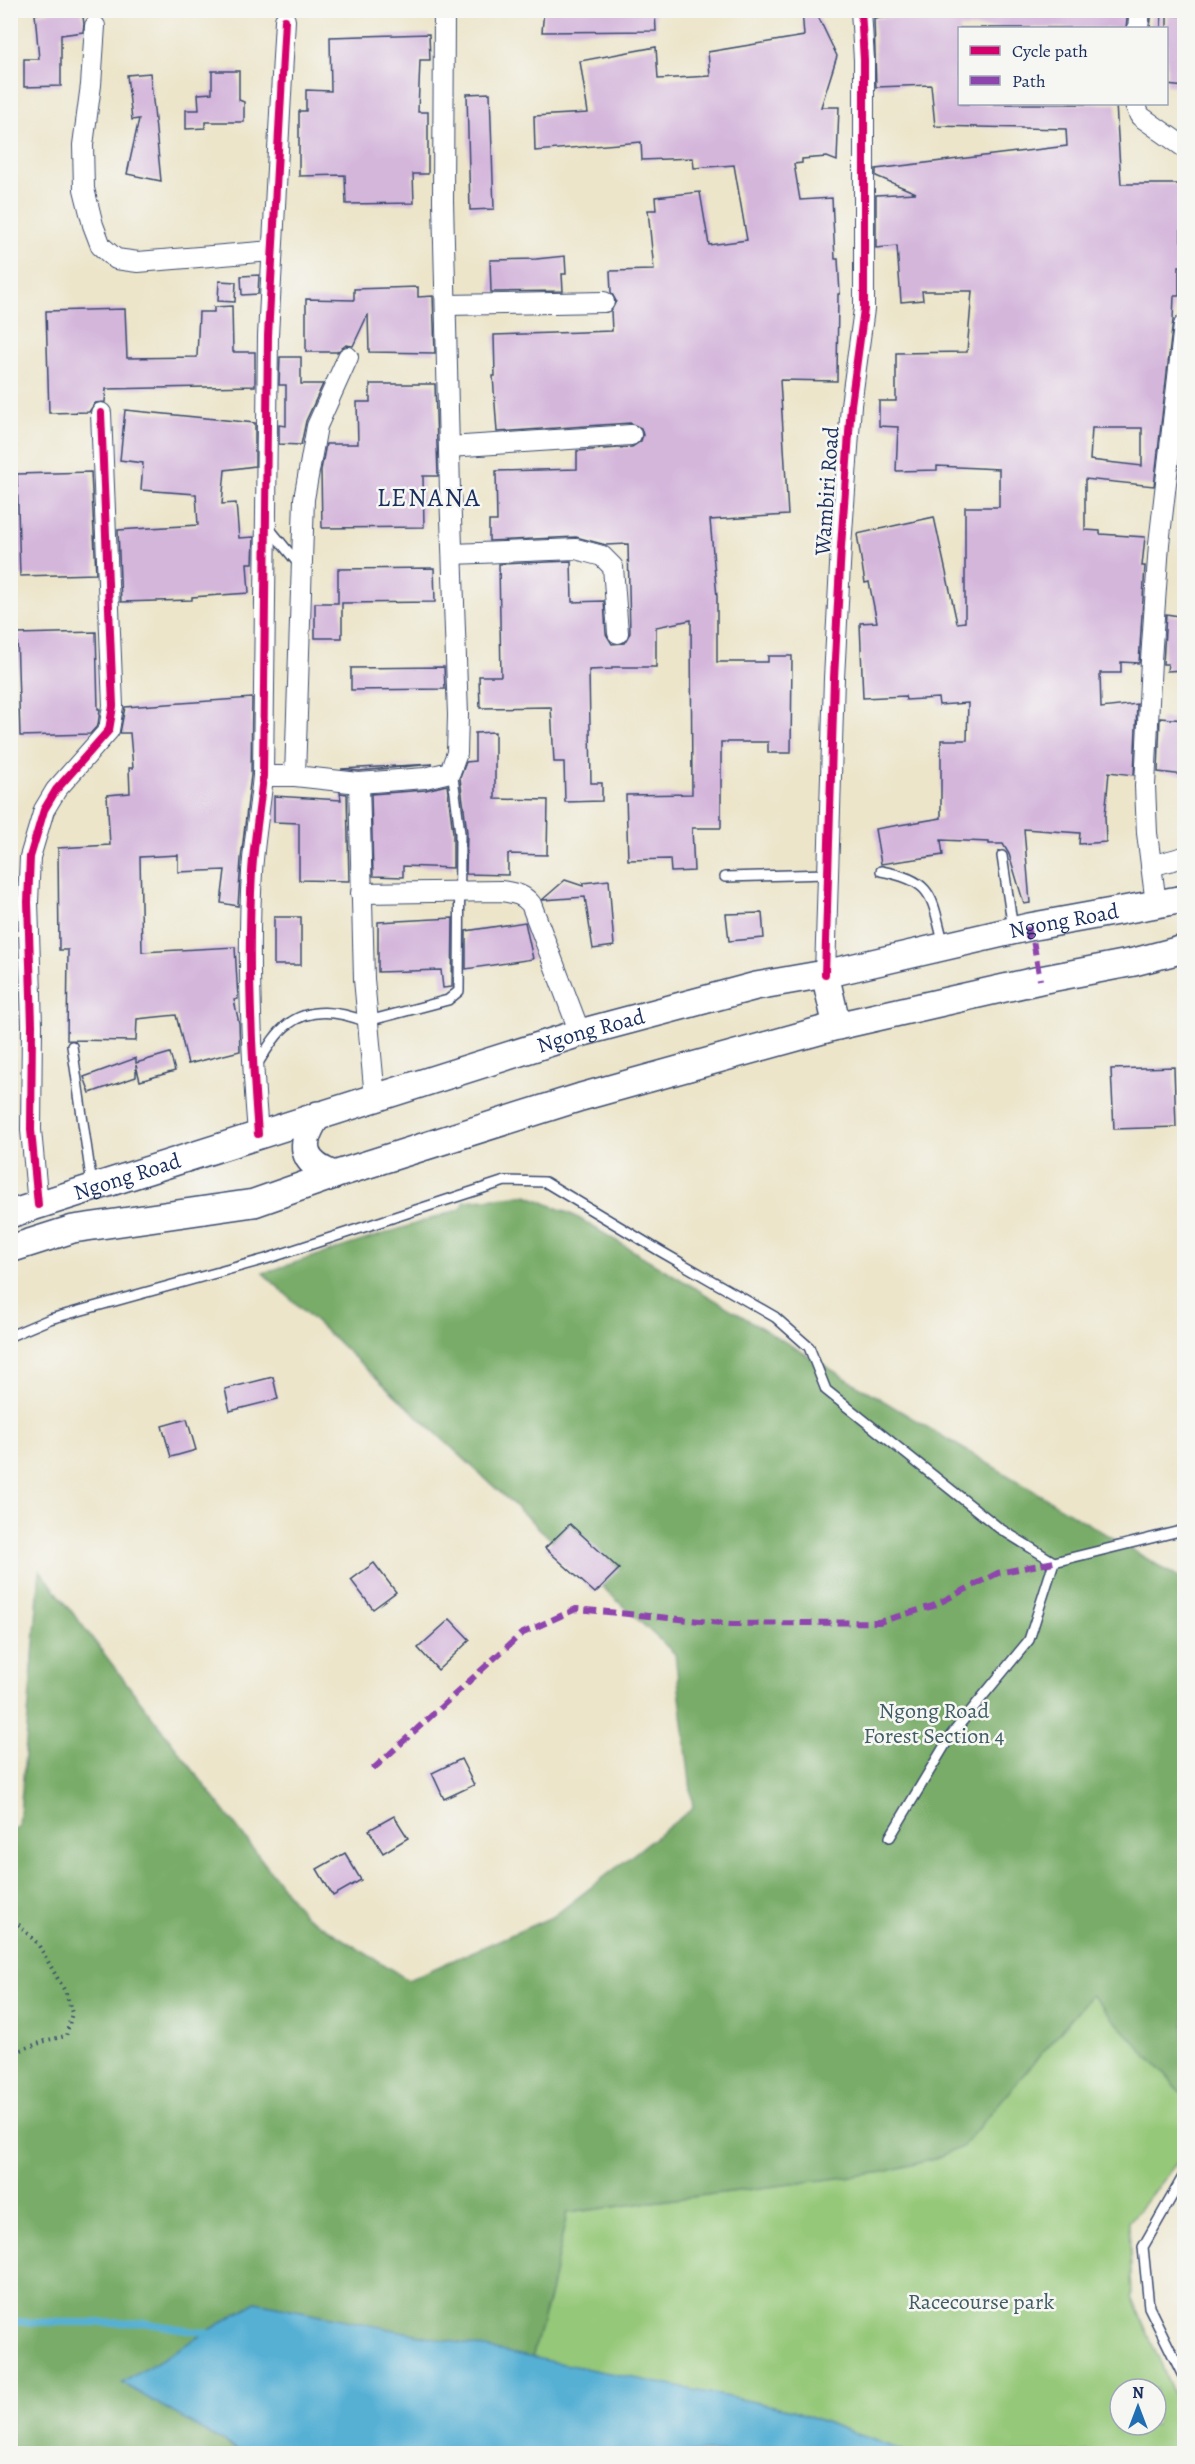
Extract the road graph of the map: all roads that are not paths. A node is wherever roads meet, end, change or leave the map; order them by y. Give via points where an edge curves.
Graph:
1 (444, 10) edge
2 (1140, 10) edge
3 (863, 11) edge
4 (285, 20) dead end
5 (95, 26) dead end
6 (1138, 27) edge
7 (1135, 105) edge
8 (1185, 147) edge
9 (272, 251) junction
10 (604, 302) dead end
11 (447, 304) junction
12 (1185, 325) edge
13 (348, 357) dead end
14 (101, 413) dead end
15 (631, 435) dead end
16 (449, 447) junction
17 (266, 524) junction
18 (453, 554) junction
19 (302, 567) junction
20 (618, 633) dead end
21 (451, 767) junction
22 (263, 776) junction
23 (295, 776) junction
24 (359, 783) junction
25 (1002, 856) dead end
26 (1185, 857) edge
27 (1151, 866) junction
28 (881, 871) dead end
29 (828, 874) junction
30 (725, 877) dead end
31 (458, 893) junction
32 (361, 894) junction
33 (1185, 899) edge
34 (1156, 904) junction
35 (1013, 931) junction
36 (944, 948) junction
37 (1181, 953) edge
38 (825, 974) junction
39 (368, 1022) junction
40 (837, 1026) junction
41 (580, 1033) junction
42 (72, 1046) dead end
43 (253, 1070) junction
44 (375, 1098) junction
45 (318, 1115) junction
46 (258, 1134) junction
47 (334, 1175) junction
48 (92, 1187) junction
49 (38, 1205) junction
50 (10, 1214) edge
51 (10, 1249) edge
52 (10, 1336) edge
53 (1185, 1530) edge
54 (1054, 1562) junction
55 (890, 1837) dead end
56 (1185, 2175) edge
57 (1185, 2378) edge

1 - 11 street
2 - 6 street
3 - 29 street, Wambiri Road via 864,309 851,405 841,547
4 - 9 street
5 - 9 street via 83,144 84,189 101,246 116,259 138,262
7 - 8 street via 1140,116
9 - 17 street
10 - 11 street
11 - 16 street
12 - 27 street via 1159,544 1151,660 1145,786
13 - 19 street via 317,426 312,447 304,499
14 - 49 street via 113,706 109,730 56,790 44,810 30,857 31,1130
15 - 16 street
16 - 18 street
17 - 19 lane
17 - 22 street
18 - 20 street via 576,549 602,556 613,567
18 - 21 street via 458,715 457,753
19 - 23 street
21 - 24 street via 450,772 425,778
21 - 31 lane via 460,833
22 - 23 street
22 - 43 street via 249,926
23 - 24 street
24 - 32 street
25 - 35 lane
26 - 27 street
27 - 34 street
28 - 36 lane via 918,881 932,898
29 - 30 lane
29 - 38 street, Wambiri Road
31 - 32 street
31 - 39 lane via 459,991 448,1000
31 - 41 street via 502,891 526,898
32 - 39 street
33 - 34 main road, Ngong Road
34 - 35 main road, Ngong Road
35 - 36 main road, Ngong Road
36 - 38 main road, Ngong Road
37 - 40 main road, Ngong Road
38 - 40 main road
38 - 41 main road, Ngong Road via 756,987
39 - 43 lane via 338,1012 303,1016 286,1026
39 - 44 street
40 - 47 main road, Ngong Road via 581,1097
41 - 44 main road, Ngong Road
42 - 48 lane
43 - 46 street
44 - 45 main road, Ngong Road
45 - 46 main road, Ngong Road
45 - 47 main road via 308,1129 305,1150 319,1169
46 - 48 main road, Ngong Road
47 - 51 main road, Ngong Road via 254,1203 73,1229
48 - 49 main road, Ngong Road
49 - 50 main road, Ngong Road
52 - 54 lane via 50,1318 266,1259 505,1181 545,1182 776,1317 809,1347 826,1390 999,1528
53 - 54 lane
54 - 55 lane via 1029,1640 951,1735
56 - 57 lane via 1143,2247 1149,2307

